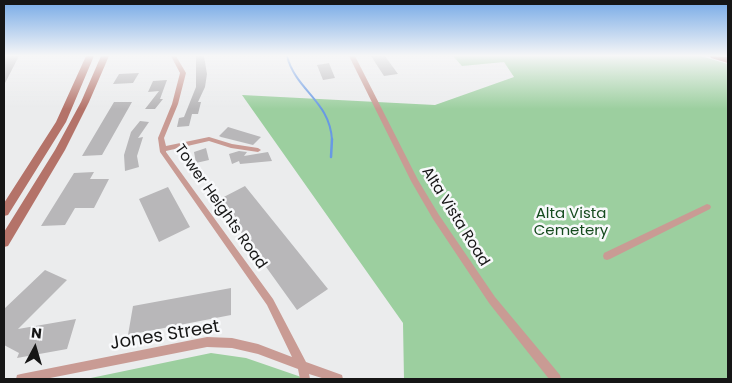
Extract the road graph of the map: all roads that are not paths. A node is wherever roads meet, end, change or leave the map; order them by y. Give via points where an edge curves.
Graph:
1 (82, 74) edge
2 (97, 74) edge
3 (183, 74) edge
4 (361, 74) edge
5 (163, 149) junction
6 (258, 150) dead end
7 (707, 207) dead end
8 (4, 212) edge
9 (4, 242) edge
10 (607, 256) dead end
11 (303, 367) junction
12 (21, 379) edge
13 (305, 379) edge
14 (338, 379) edge
15 (556, 379) edge

1 - 8 main road via 61,122
2 - 9 main road via 60,150
3 - 5 street, Tower Heights Road via 161,138
4 - 15 street, Alta Vista Road via 436,217 492,300
5 - 6 street via 209,139
5 - 11 street, Tower Heights Road via 270,302
7 - 10 street
11 - 12 street, Jones Street via 258,349 206,342
11 - 13 street, Tower Heights Road
11 - 14 street, Jones Street

